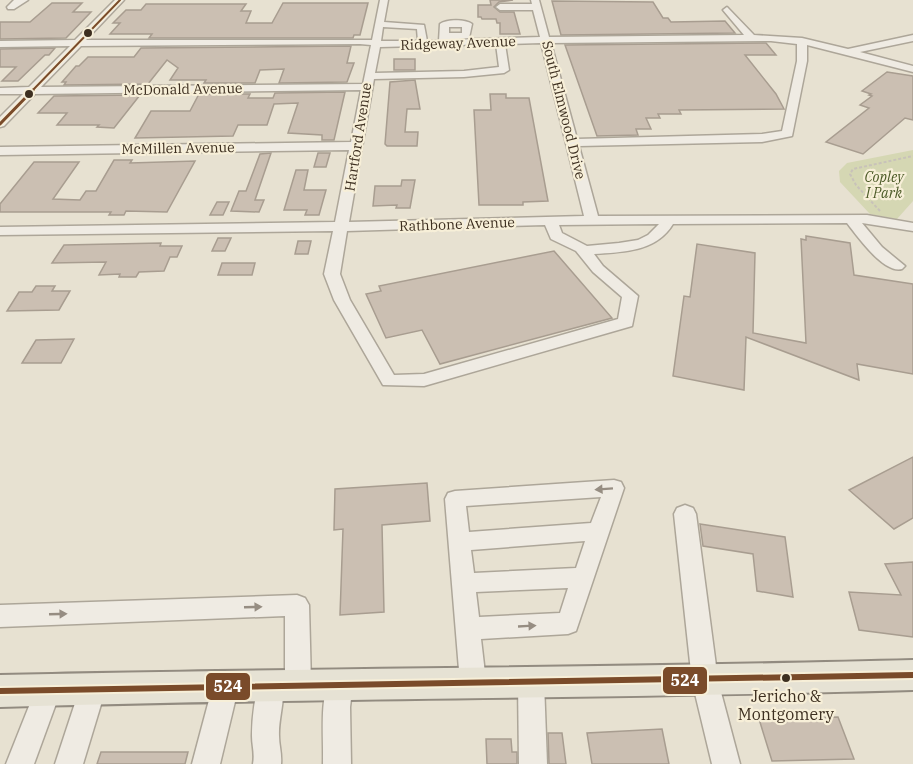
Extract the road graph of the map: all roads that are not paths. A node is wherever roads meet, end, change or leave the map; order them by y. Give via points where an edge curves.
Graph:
1 (24, 0) edge
2 (120, 0) edge
3 (384, 0) edge
4 (536, 4) edge
5 (11, 7) dead end
6 (500, 7) dead end
7 (727, 10) dead end
8 (377, 32) junction
9 (751, 38) junction
10 (913, 38) edge
11 (546, 40) junction
12 (802, 41) junction
13 (500, 42) junction
14 (79, 43) junction
15 (0, 44) edge
16 (423, 44) junction
17 (848, 51) junction
18 (913, 60) edge
19 (884, 61) junction
20 (913, 69) edge
21 (367, 82) junction
22 (0, 91) edge
23 (32, 91) junction
24 (0, 124) edge
25 (572, 143) junction
26 (355, 146) junction
27 (0, 150) edge
28 (851, 219) junction
29 (592, 220) junction
30 (668, 220) junction
31 (550, 221) junction
32 (341, 227) junction
33 (913, 227) edge
34 (0, 231) edge
35 (583, 251) junction
36 (897, 266) dead end
37 (685, 514) dead end
38 (599, 531) junction
39 (459, 542) junction
40 (584, 577) junction
41 (464, 583) junction
42 (0, 616) edge
43 (468, 629) junction
44 (913, 675) edge
45 (705, 681) junction
46 (474, 682) junction
47 (531, 682) junction
48 (340, 683) junction
49 (285, 684) junction
50 (226, 685) junction
51 (93, 688) junction
52 (48, 690) junction
53 (0, 691) edge
54 (20, 764) edge
55 (69, 764) edge
56 (206, 764) edge
57 (267, 764) edge
58 (337, 764) edge
59 (533, 764) edge
60 (726, 764) edge

1 - 5 street
2 - 14 street
3 - 8 street, Hartford Avenue
4 - 6 street
4 - 11 street, South Elmwood Drive
7 - 9 street
8 - 14 street, Ridgeway Avenue
8 - 16 street, Ridgeway Avenue via 389,45
8 - 16 street via 421,27
8 - 21 street, Hartford Avenue
9 - 11 street, Ridgeway Avenue
9 - 12 street, Ridgeway Avenue
10 - 17 street
11 - 13 street, Ridgeway Avenue
11 - 25 street, South Elmwood Drive
12 - 17 street, Ridgeway Avenue
12 - 25 street via 802,61 788,133 762,138
13 - 16 street, Ridgeway Avenue via 445,40
13 - 21 street, McDonald Avenue via 504,70
14 - 15 street, Ridgeway Avenue
14 - 23 street
17 - 19 street, Ridgeway Avenue
18 - 19 street via 893,55
19 - 20 street, Ridgeway Avenue
21 - 23 street, McDonald Avenue
21 - 26 street, Hartford Avenue
22 - 23 street, McDonald Avenue
23 - 24 street
25 - 29 street, South Elmwood Drive
26 - 27 street, McMillen Avenue
26 - 32 street, Hartford Avenue
28 - 30 street, Rathbone Avenue
28 - 33 street, Rathbone Avenue via 885,220
28 - 36 street via 877,250
29 - 30 street, Rathbone Avenue
29 - 31 street, Rathbone Avenue
30 - 35 street via 664,230 639,246
31 - 32 street, Rathbone Avenue
31 - 35 street via 556,236
32 - 34 street, Rathbone Avenue
32 - 35 street, Hartford Avenue via 332,274 342,300 389,381 424,380 626,322 630,296
37 - 45 street
38 - 39 street
38 -> 39 street via 614,488 455,499
38 - 40 street
39 - 41 street
40 - 41 street
43 -> 40 street via 568,623
41 - 43 street
42 -> 49 street via 297,605
43 - 46 street
44 - 45 main road
45 - 47 main road
45 - 60 street
46 - 47 main road
46 - 48 main road
47 - 59 street
48 - 49 main road
48 - 58 street
49 - 50 main road
49 - 57 street via 265,738
50 - 51 main road
50 - 56 street
51 - 52 main road
51 - 55 street
52 - 53 main road
52 - 54 street

